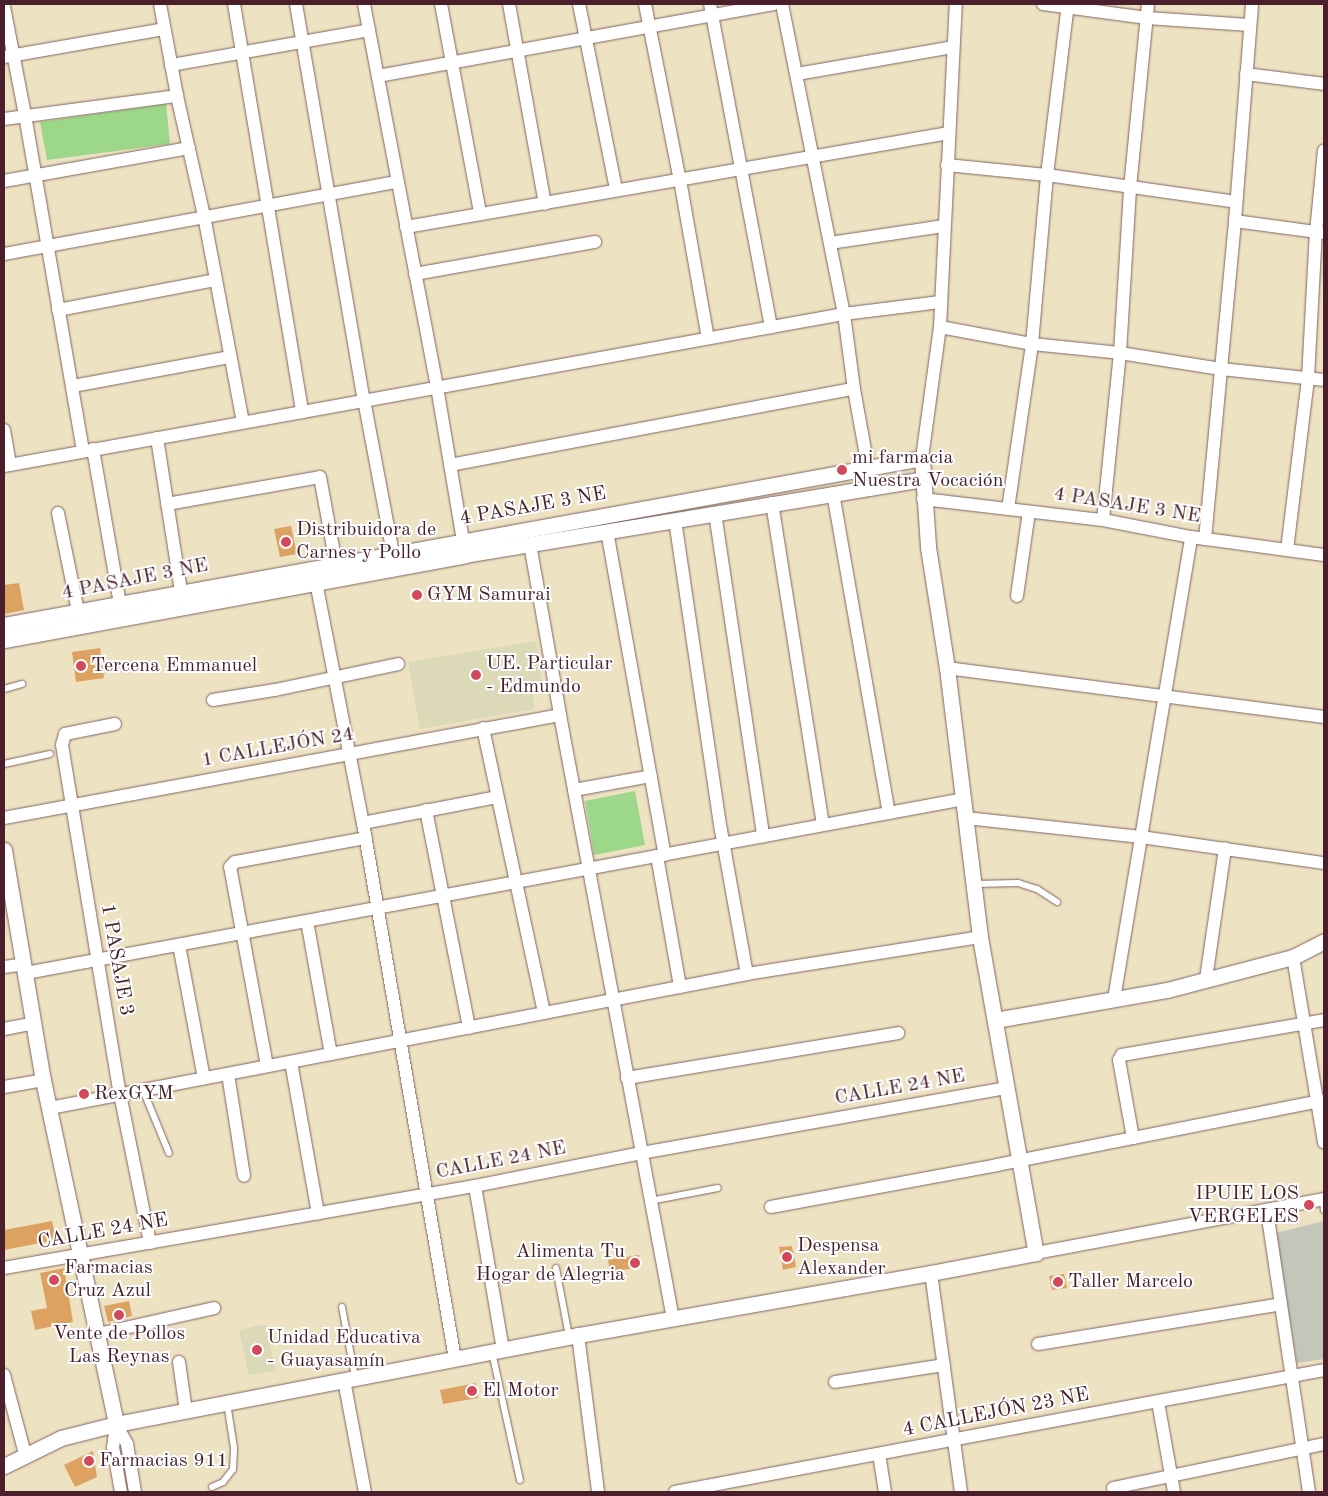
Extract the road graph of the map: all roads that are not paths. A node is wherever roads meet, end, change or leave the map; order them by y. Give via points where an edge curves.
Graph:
1 (160, 4) edge
2 (234, 4) edge
3 (296, 4) edge
4 (364, 4) edge
5 (441, 4) edge
6 (510, 4) edge
7 (579, 4) edge
8 (645, 4) edge
9 (773, 4) edge
10 (782, 4) edge
11 (956, 4) edge
12 (1043, 4) edge
13 (1148, 4) edge
14 (1252, 4) edge
15 (1068, 5) edge
16 (4, 7) edge
17 (711, 9) edge
18 (1147, 18) junction
19 (1250, 25) junction
20 (648, 26) junction
21 (164, 29) junction
22 (369, 30) junction
23 (586, 38) junction
24 (302, 43) junction
25 (953, 47) junction
26 (518, 50) junction
27 (243, 52) junction
28 (9, 56) edge
29 (453, 63) junction
30 (171, 65) junction
31 (797, 74) junction
32 (1246, 74) junction
33 (378, 76) junction
34 (1324, 84) edge
35 (177, 96) junction
36 (25, 115) junction
37 (4, 119) edge
38 (948, 133) junction
39 (189, 148) junction
40 (1324, 150) edge
41 (814, 156) junction
42 (947, 165) junction
43 (742, 168) junction
44 (36, 174) junction
45 (1047, 175) junction
46 (680, 180) junction
47 (4, 181) edge
48 (397, 182) junction
49 (1130, 188) junction
50 (616, 190) junction
51 (330, 195) junction
52 (1236, 202) junction
53 (544, 204) junction
54 (268, 205) junction
55 (480, 213) junction
56 (204, 216) junction
57 (1235, 221) junction
58 (944, 226) junction
59 (406, 227) junction
60 (1320, 232) edge
61 (595, 242) dead end
62 (830, 243) junction
63 (47, 246) junction
64 (4, 254) edge
65 (415, 274) junction
66 (216, 280) junction
67 (940, 302) junction
68 (58, 310) junction
69 (844, 314) junction
70 (772, 327) junction
71 (940, 327) junction
72 (708, 338) junction
73 (1032, 344) junction
74 (1120, 353) junction
75 (230, 357) junction
76 (1221, 369) junction
77 (1308, 378) junction
78 (1324, 380) edge
79 (72, 386) junction
80 (437, 387) junction
81 (854, 389) junction
82 (364, 400) junction
83 (302, 412) junction
84 (243, 422) junction
85 (4, 430) edge
86 (157, 438) junction
87 (88, 450) junction
88 (922, 458) junction
89 (7, 465) edge
90 (450, 465) junction
91 (868, 467) junction
92 (922, 479) junction
93 (833, 493) junction
94 (923, 499) junction
95 (772, 503) junction
96 (167, 504) junction
97 (1008, 509) junction
98 (715, 512) junction
99 (1029, 512) junction
100 (58, 513) dead end
101 (675, 520) junction
102 (1103, 520) junction
103 (607, 531) junction
104 (1191, 537) junction
105 (1205, 538) junction
106 (463, 540) junction
107 (530, 544) junction
108 (1288, 550) junction
109 (393, 553) junction
110 (1324, 555) edge
111 (336, 563) junction
112 (316, 582) junction
113 (181, 592) junction
114 (1017, 596) dead end
115 (120, 604) junction
116 (78, 611) junction
117 (4, 625) edge
118 (4, 640) edge
119 (398, 664) dead end
120 (947, 668) junction
121 (335, 677) junction
122 (22, 684) dead end
123 (4, 689) edge
124 (1164, 696) junction
125 (213, 700) dead end
126 (560, 714) junction
127 (1324, 717) edge
128 (115, 724) dead end
129 (483, 728) junction
130 (50, 754) dead end
131 (350, 754) junction
132 (4, 764) edge
133 (651, 776) junction
134 (574, 790) junction
135 (497, 797) junction
136 (964, 799) junction
137 (71, 805) junction
138 (426, 810) junction
139 (889, 813) junction
140 (4, 818) edge
141 (966, 818) junction
142 (363, 823) junction
143 (824, 825) junction
144 (763, 836) junction
145 (1141, 837) junction
146 (366, 838) junction
147 (724, 844) junction
148 (1225, 848) junction
149 (4, 850) edge
150 (661, 855) junction
151 (1324, 863) edge
152 (590, 868) junction
153 (516, 882) junction
154 (974, 884) junction
155 (443, 896) junction
156 (1057, 902) dead end
157 (378, 908) junction
158 (307, 921) junction
159 (241, 933) junction
160 (980, 937) junction
161 (1324, 940) edge
162 (179, 945) junction
163 (1292, 957) junction
164 (97, 960) junction
165 (4, 967) edge
166 (25, 969) junction
167 (747, 974) junction
168 (1206, 979) junction
169 (680, 987) junction
170 (1114, 999) junction
171 (613, 1000) junction
172 (544, 1014) junction
173 (995, 1020) junction
174 (1324, 1020) edge
175 (34, 1023) junction
176 (1304, 1024) junction
177 (469, 1028) junction
178 (4, 1029) edge
179 (898, 1033) dead end
180 (401, 1041) junction
181 (331, 1054) junction
182 (291, 1062) junction
183 (267, 1066) junction
184 (228, 1074) junction
185 (204, 1078) junction
186 (628, 1078) junction
187 (44, 1080) junction
188 (4, 1087) edge
189 (1005, 1088) junction
190 (143, 1090) junction
191 (120, 1094) junction
192 (1321, 1100) edge
193 (50, 1108) junction
194 (1133, 1138) junction
195 (1324, 1142) edge
196 (169, 1153) dead end
197 (641, 1153) junction
198 (1019, 1161) junction
199 (244, 1176) dead end
200 (475, 1186) junction
201 (718, 1188) dead end
202 (427, 1194) junction
203 (650, 1201) junction
204 (1324, 1203) edge
205 (772, 1206) dead end
206 (1267, 1211) junction
207 (318, 1214) junction
208 (150, 1243) junction
209 (1036, 1253) junction
210 (80, 1255) junction
211 (4, 1268) edge
212 (556, 1268) dead end
213 (931, 1273) junction
214 (1281, 1304) junction
215 (342, 1307) dead end
216 (214, 1308) dead end
217 (674, 1319) junction
218 (98, 1334) junction
219 (574, 1336) junction
220 (1038, 1344) dead end
221 (498, 1350) junction
222 (454, 1360) junction
223 (180, 1362) dead end
224 (944, 1365) junction
225 (1324, 1370) edge
226 (4, 1374) edge
227 (1292, 1376) junction
228 (350, 1378) junction
229 (835, 1382) dead end
230 (1158, 1402) junction
231 (227, 1403) junction
232 (186, 1411) junction
233 (116, 1424) junction
234 (954, 1440) junction
235 (1324, 1444) edge
236 (1302, 1448) junction
237 (25, 1454) junction
238 (879, 1454) junction
239 (4, 1466) edge
240 (1171, 1477) junction
241 (520, 1480) dead end
242 (212, 1487) dead end
243 (1112, 1488) dead end
244 (121, 1492) edge
245 (134, 1492) edge
246 (365, 1492) edge
247 (598, 1492) edge
248 (675, 1492) edge
249 (885, 1492) edge
250 (961, 1492) edge
251 (1174, 1492) edge
252 (1309, 1492) edge

1 - 21 street
2 - 27 street
3 - 24 street
4 - 22 street
5 - 29 street
6 - 26 street
7 - 23 street
8 - 20 street
9 - 17 street
10 - 31 street
11 - 25 street
12 - 15 street
13 - 18 street
14 - 19 street
15 - 18 street
15 - 45 street
16 - 28 street
17 - 20 street
17 - 43 street
18 - 19 street
18 - 49 street
19 - 32 street
20 - 23 street
20 - 46 street
21 - 28 street
21 - 30 street
22 - 24 street
22 - 33 street
23 - 26 street
23 - 50 street
24 - 27 street
24 - 51 street
25 - 31 street
25 - 38 street
26 - 29 street
26 - 53 street
27 - 30 street
27 - 54 street
28 - 36 street
29 - 33 street
29 - 55 street
30 - 35 street
31 - 41 street
32 - 34 street
32 - 52 street
33 - 48 street
35 - 36 street
35 - 39 street
36 - 37 street
36 - 44 street
38 - 41 street
38 - 42 street
39 - 44 street
39 - 56 street
40 - 60 street
41 - 43 street
41 - 62 street
42 - 45 street
42 - 58 street
43 - 46 street
43 - 70 street
44 - 47 street
44 - 63 street
45 - 49 street
45 - 73 street
46 - 50 street
46 - 72 street
48 - 51 street
48 - 59 street
49 - 52 street
49 - 74 street
50 - 53 street
51 - 54 street
51 - 82 street
52 - 57 street
53 - 55 street
54 - 56 street
54 - 83 street
55 - 59 street
56 - 63 street
56 - 66 street
57 - 60 street
57 - 76 street
58 - 62 street
58 - 67 street
59 - 65 street
60 - 77 street
61 - 65 street
62 - 69 street
63 - 64 street
63 - 68 street
65 - 80 street
66 - 68 street
66 - 75 street
67 - 69 street
67 - 71 street
68 - 79 street
69 - 70 street
69 - 81 street
70 - 72 street
71 - 73 street
71 - 88 street
72 - 80 street
73 - 74 street
73 - 97 street
74 - 76 street
74 - 102 street
75 - 79 street
75 - 84 street
76 - 77 street
76 - 105 street
77 - 78 street
77 - 108 street
79 - 87 street
80 - 82 street
80 - 90 street
81 - 90 street
81 - 91 street
82 - 83 street
82 - 109 street
83 - 84 street
84 - 86 street
85 - 89 street
86 - 87 street
86 - 96 street
87 - 89 street
87 - 115 street
88 - 91 street, 4 PASAJE 3 NE
88 - 92 street
90 - 106 street
91 - 106 street, 4 PASAJE 3 NE
92 - 93 street, 4 PASAJE 3 NE
92 - 94 street
93 - 95 street, 4 PASAJE 3 NE
93 - 139 street
94 - 97 street, 4 PASAJE 3 NE
94 - 120 street
95 - 98 street, 4 PASAJE 3 NE
95 - 143 street
96 - 111 street via 320,478
96 - 113 street
97 - 99 street, 4 PASAJE 3 NE
98 - 101 street, 4 PASAJE 3 NE
98 - 144 street
99 - 102 street, 4 PASAJE 3 NE
99 - 114 street
100 - 116 street
101 - 103 street, 4 PASAJE 3 NE
101 - 147 street
102 - 104 street, 4 PASAJE 3 NE
103 - 107 street, 4 PASAJE 3 NE
103 - 133 street
104 - 105 street, 4 PASAJE 3 NE
104 - 124 street
105 - 108 street, 4 PASAJE 3 NE
106 - 109 street, 4 PASAJE 3 NE
107 - 112 street, 4 PASAJE 3 NE
107 - 126 street
108 - 110 street, 4 PASAJE 3 NE
109 - 111 street, 4 PASAJE 3 NE
111 - 113 street, 4 PASAJE 3 NE
112 - 118 street, 4 PASAJE 3 NE
112 - 121 street
113 - 115 street, 4 PASAJE 3 NE
115 - 116 street, 4 PASAJE 3 NE
116 - 117 street, 4 PASAJE 3 NE
119 - 121 street
120 - 124 street
120 - 136 street
121 - 125 street
121 - 131 street
122 - 123 lane
124 - 127 street
124 - 145 street
126 - 129 street, 1 CALLEJÓN 24
126 - 134 street
128 - 137 street, 1 PASAJE 3 via 65,734 62,745
129 - 131 street, 1 CALLEJÓN 24
129 - 135 street
130 - 132 lane
131 - 137 street, 1 CALLEJÓN 24
131 - 142 street
133 - 134 street
133 - 150 street
134 - 152 street
135 - 138 street
135 - 153 street
136 - 139 street
136 - 141 street
137 - 140 street, 1 CALLEJÓN 24
137 - 164 street, 1 PASAJE 3
138 - 142 street
138 - 155 street
139 - 143 street
141 - 145 street
141 - 154 street
142 - 146 street
143 - 144 street
144 - 147 street
145 - 148 street
145 - 170 street
146 - 157 street
146 - 159 street via 232,864 230,868
147 - 150 street
147 - 167 street
148 - 151 street
148 - 168 street
149 - 166 street
150 - 152 street
150 - 169 street
152 - 153 street
152 - 171 street
153 - 155 street
153 - 172 street
154 - 156 lane via 1018,883 1037,889
154 - 160 street
155 - 157 street
155 - 177 street
157 - 158 street
157 - 180 street
158 - 159 street
158 - 181 street
159 - 162 street
159 - 183 street
160 - 167 street
160 - 173 street
161 - 163 street
162 - 164 street
162 - 185 street
163 - 168 street
163 - 176 street
164 - 166 street
164 - 191 street, 1 PASAJE 3
165 - 166 street
166 - 175 street
167 - 169 street
168 - 170 street
169 - 171 street
170 - 173 street
171 - 172 street
171 - 186 street
172 - 177 street
173 - 189 street
174 - 176 street
175 - 178 street
175 - 187 street
176 - 192 street
176 - 194 street via 1122,1055 1119,1060
177 - 180 street
179 - 186 street
180 - 181 street
180 - 202 street
181 - 182 street
182 - 183 street
182 - 207 street
183 - 184 street
184 - 185 street
184 - 199 street
185 - 190 street
186 - 197 street
187 - 188 street
187 - 193 street
189 - 197 street, CALLE 24 NE
189 - 198 street
190 - 191 street
190 - 196 lane
191 - 193 street
191 - 208 street, 1 PASAJE 3
192 - 194 street
192 - 195 street
193 - 210 street
194 - 198 street
197 - 200 street, CALLE 24 NE
197 - 203 street
198 - 205 street
198 - 209 street
200 - 202 street, CALLE 24 NE
200 - 221 street
201 - 203 lane
202 - 207 street, CALLE 24 NE
202 - 222 street
203 - 217 street
204 - 206 street
206 - 209 street
206 - 214 street
207 - 208 street, CALLE 24 NE
208 - 210 street, CALLE 24 NE
209 - 213 street
210 - 211 street, CALLE 24 NE
210 - 218 street
212 - 219 lane
213 - 217 street
213 - 224 street
214 - 220 street
214 - 227 street
215 - 228 lane
216 - 218 street
217 - 219 street
218 - 233 street
219 - 221 street
219 - 247 street
221 - 222 street
221 - 241 lane
222 - 228 street
223 - 232 street
224 - 229 street
224 - 234 street
225 - 227 street, 4 CALLEJÓN 23 NE
226 - 237 street
227 - 230 street, 4 CALLEJÓN 23 NE
227 - 236 street
228 - 231 street
228 - 246 street
230 - 234 street, 4 CALLEJÓN 23 NE
230 - 240 street
231 - 232 street
231 - 242 lane via 234,1448 233,1469 223,1482
232 - 233 street
233 - 237 street via 61,1438
233 - 244 street via 113,1447
233 - 245 street via 127,1444
234 - 238 street, 4 CALLEJÓN 23 NE
234 - 250 street
235 - 236 street
236 - 240 street
236 - 252 street
237 - 239 street
238 - 248 street, 4 CALLEJÓN 23 NE
238 - 249 street
240 - 243 street
240 - 251 street

